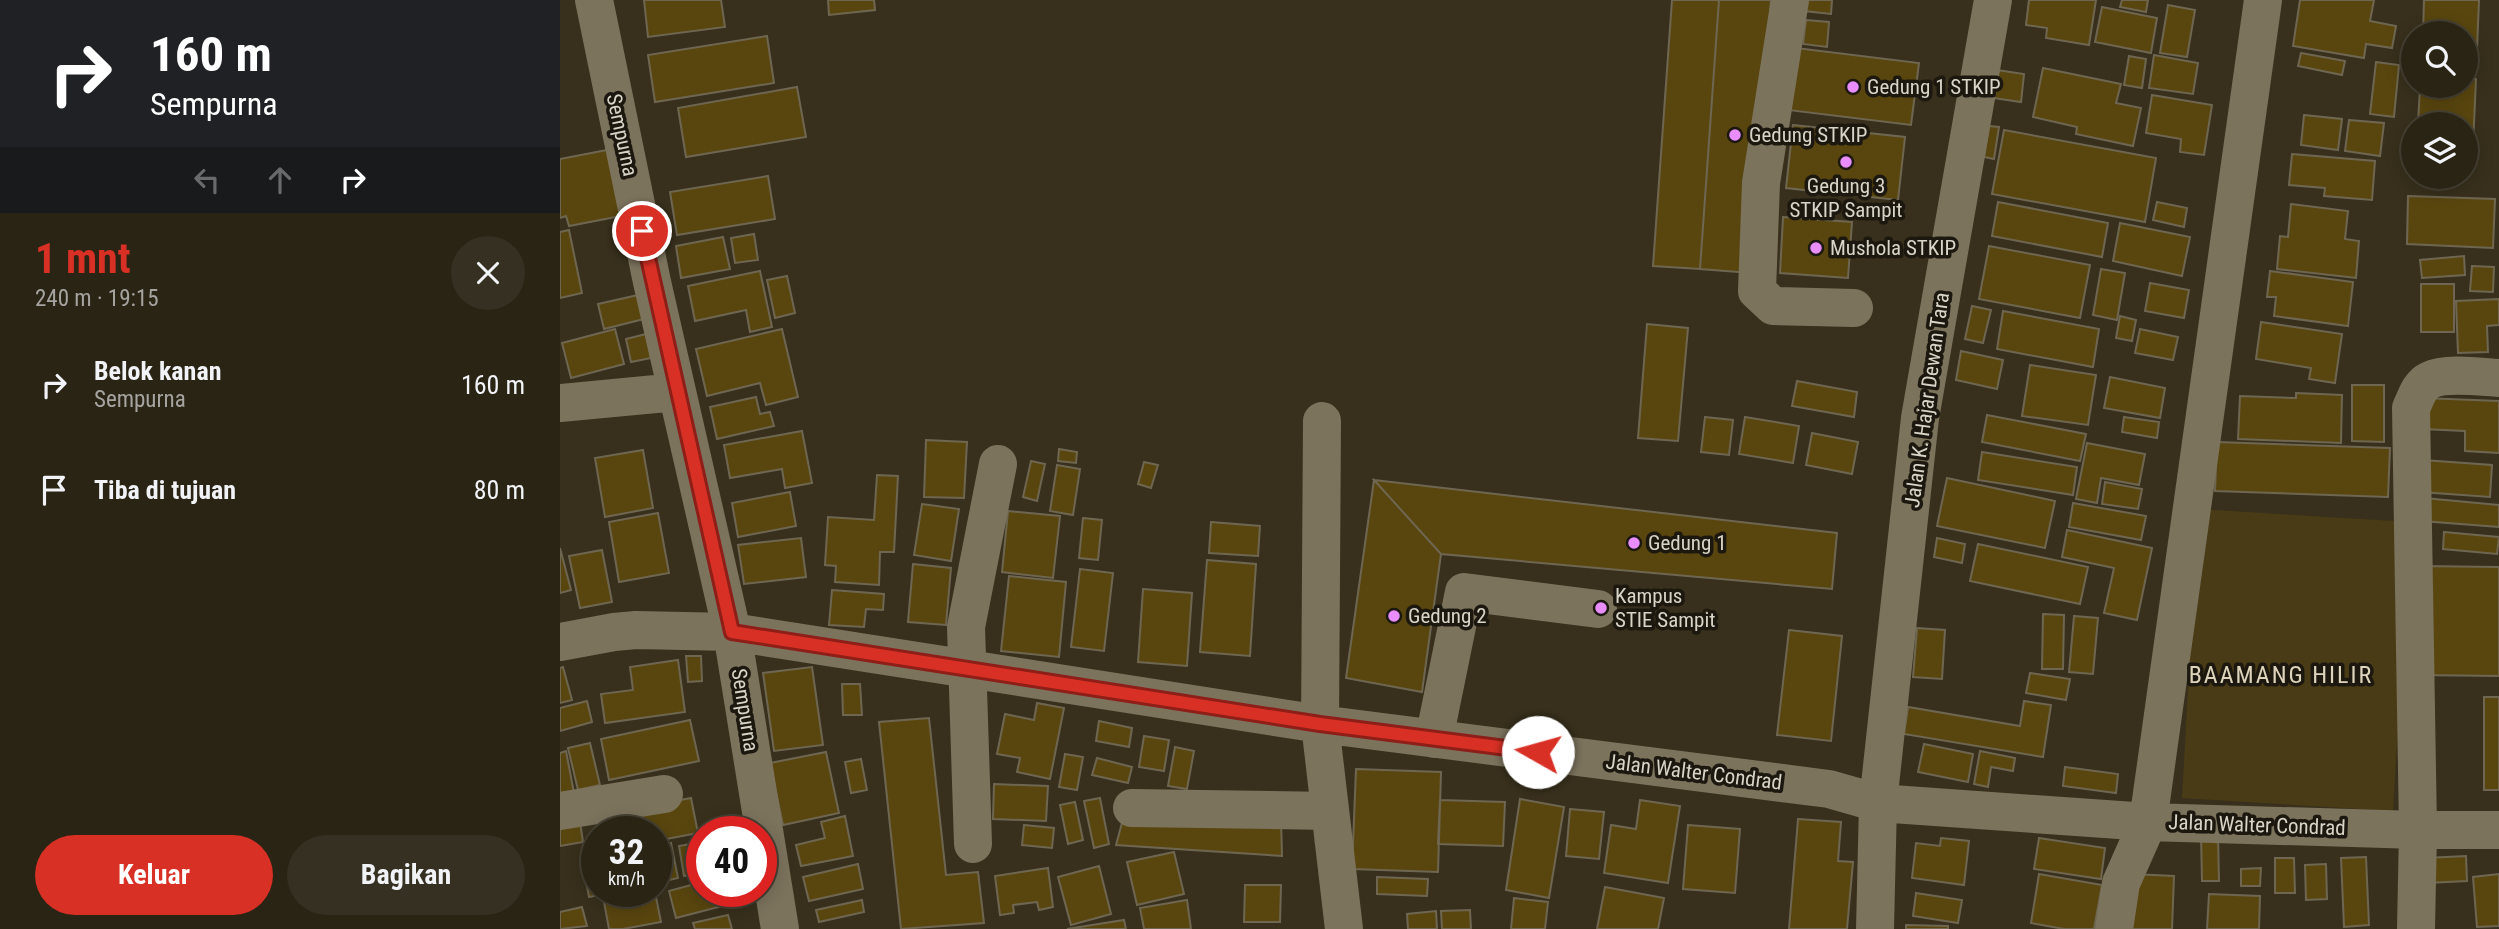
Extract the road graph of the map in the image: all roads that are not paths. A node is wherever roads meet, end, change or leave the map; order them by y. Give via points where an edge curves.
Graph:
1 (594, 0) edge
2 (1790, 0) edge
3 (1993, 0) edge
4 (2263, 0) edge
5 (1854, 308) dead end
6 (2499, 377) edge
7 (677, 392) junction
8 (560, 403) edge
9 (1322, 421) dead end
10 (998, 464) dead end
11 (1598, 610) dead end
12 (732, 632) junction
13 (560, 642) edge
14 (967, 669) junction
15 (1320, 724) junction
16 (1434, 739) junction
17 (664, 794) dead end
18 (1878, 803) junction
19 (1132, 808) dead end
20 (560, 811) edge
21 (1331, 811) junction
22 (2148, 822) junction
23 (2418, 830) junction
24 (2499, 830) edge
25 (973, 844) dead end
26 (780, 929) edge
27 (1344, 929) edge
28 (1875, 929) edge
29 (2114, 929) edge
30 (2416, 929) edge

1 - 7 street, Sempurna
2 - 5 street via 1761,183 1757,291 1773,306
3 - 18 street, Jalan K. Hajar Dewan Tara via 1920,418
4 - 22 street
6 - 23 street via 2430,380 2419,389 2412,408
7 - 8 street
7 - 12 street, Sempurna
9 - 15 street
10 - 14 street via 966,627
11 - 16 street via 1464,592
12 - 13 street, Jalan Walter Condrad via 636,630
12 - 14 street, Jalan Walter Condrad
12 - 26 street, Sempurna
14 - 15 street, Jalan Walter Condrad
14 - 25 street
15 - 16 street, Jalan Walter Condrad
15 - 21 street
16 - 18 street, Jalan Walter Condrad via 1829,789
17 - 20 street
18 - 22 street, Jalan Walter Condrad
18 - 28 street, Jalan K. Hajar Dewan Tara
19 - 21 street
21 - 27 street
22 - 23 street, Jalan Walter Condrad
22 - 29 street via 2121,883
23 - 24 street, Jalan Walter Condrad
23 - 30 street

